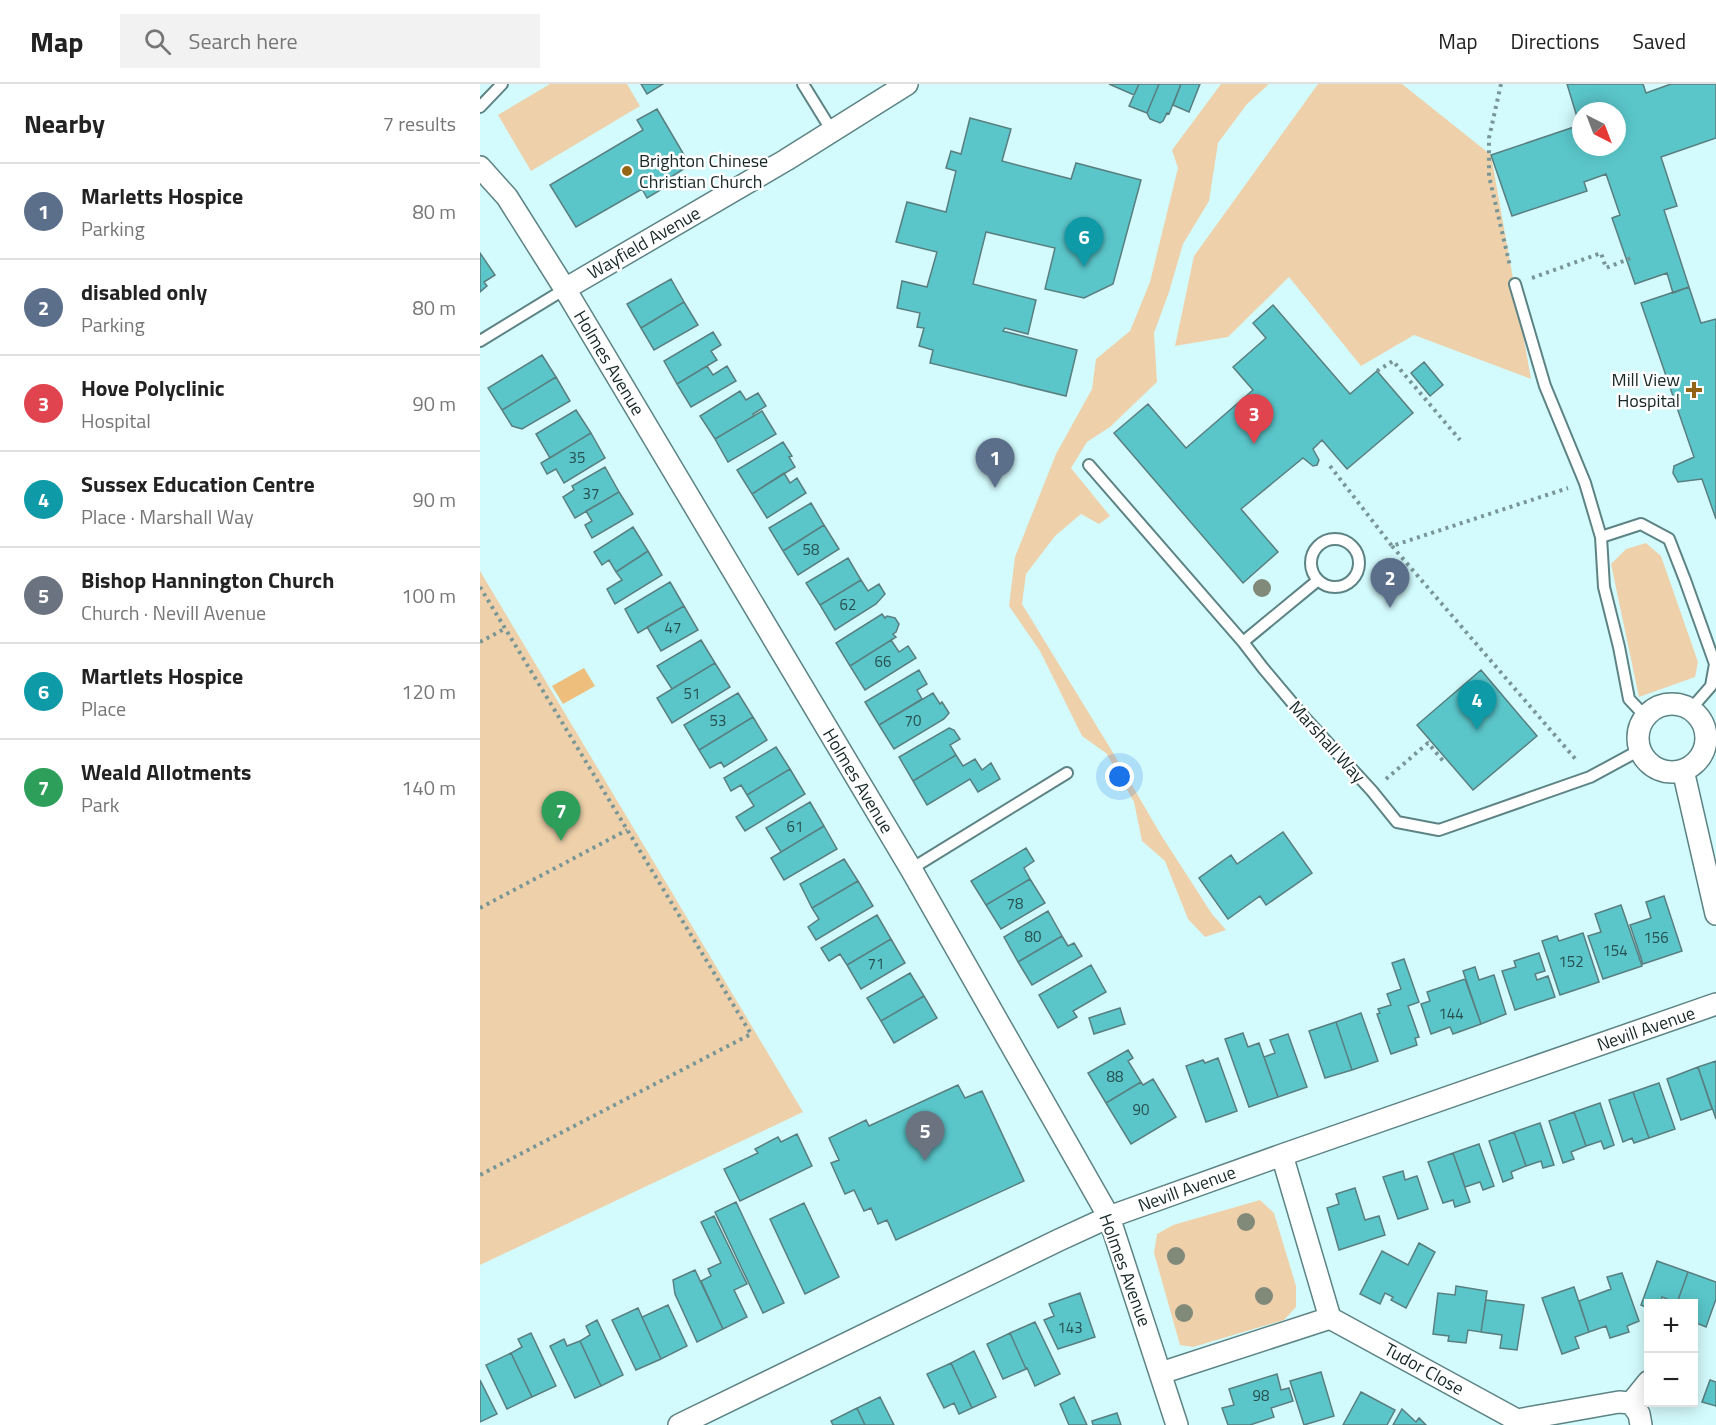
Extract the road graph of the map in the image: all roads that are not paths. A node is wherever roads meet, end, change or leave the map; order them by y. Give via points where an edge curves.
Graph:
1 (502, 84) edge
2 (803, 84) edge
3 (907, 84) edge
4 (480, 107) edge
5 (832, 131) junction
6 (480, 167) edge
7 (1515, 284) road end
8 (565, 289) junction
9 (480, 341) edge
10 (1089, 465) dead end
11 (1601, 537) junction
12 (1317, 581) junction
13 (1243, 642) junction
14 (1691, 709) junction
15 (1645, 716) junction
16 (1711, 738) edge
17 (1640, 750) junction
18 (1683, 770) junction
19 (1067, 773) dead end
20 (911, 869) junction
21 (1716, 914) edge
22 (1716, 1004) edge
23 (1282, 1155) junction
24 (1109, 1217) junction
25 (1330, 1318) junction
26 (1161, 1373) junction
27 (1644, 1387) edge
28 (1631, 1403) junction
29 (1518, 1423) edge
30 (679, 1425) edge
31 (1177, 1425) edge
32 (1641, 1425) edge

1 - 4 lane
2 - 5 lane
3 - 5 street, Wayfield Avenue
5 - 8 street, Wayfield Avenue
6 - 8 street, Holmes Avenue via 507,197
7 - 11 lane via 1545,386 1585,483
8 - 9 lane
8 - 20 street, Holmes Avenue
10 - 13 lane, Marshall Way
11 - 14 lane via 1641,524 1669,539 1715,664 1711,686
11 - 15 lane via 1604,586 1629,699
12 - 12 lane via 1310,566 1313,551 1325,540 1341,539 1354,548 1359,561 1356,576 1345,586 1330,588
12 - 13 lane
13 - 17 lane, Marshall Way via 1397,822 1440,830 1590,777
14 - 15 street via 1666,704
14 - 16 street
15 - 17 street via 1638,738
16 - 18 street via 1697,762
17 - 18 street via 1654,767
18 - 21 street
19 - 20 lane
20 - 24 street, Holmes Avenue
22 - 23 street, Nevill Avenue
23 - 24 street, Nevill Avenue
23 - 25 street
24 - 26 street, Holmes Avenue
24 - 30 street, Nevill Avenue
25 - 26 street
25 - 29 street, Tudor Close
26 - 31 street, Holmes Avenue
27 - 28 street
28 - 29 street, Tudor Close via 1605,1404
28 - 32 street

